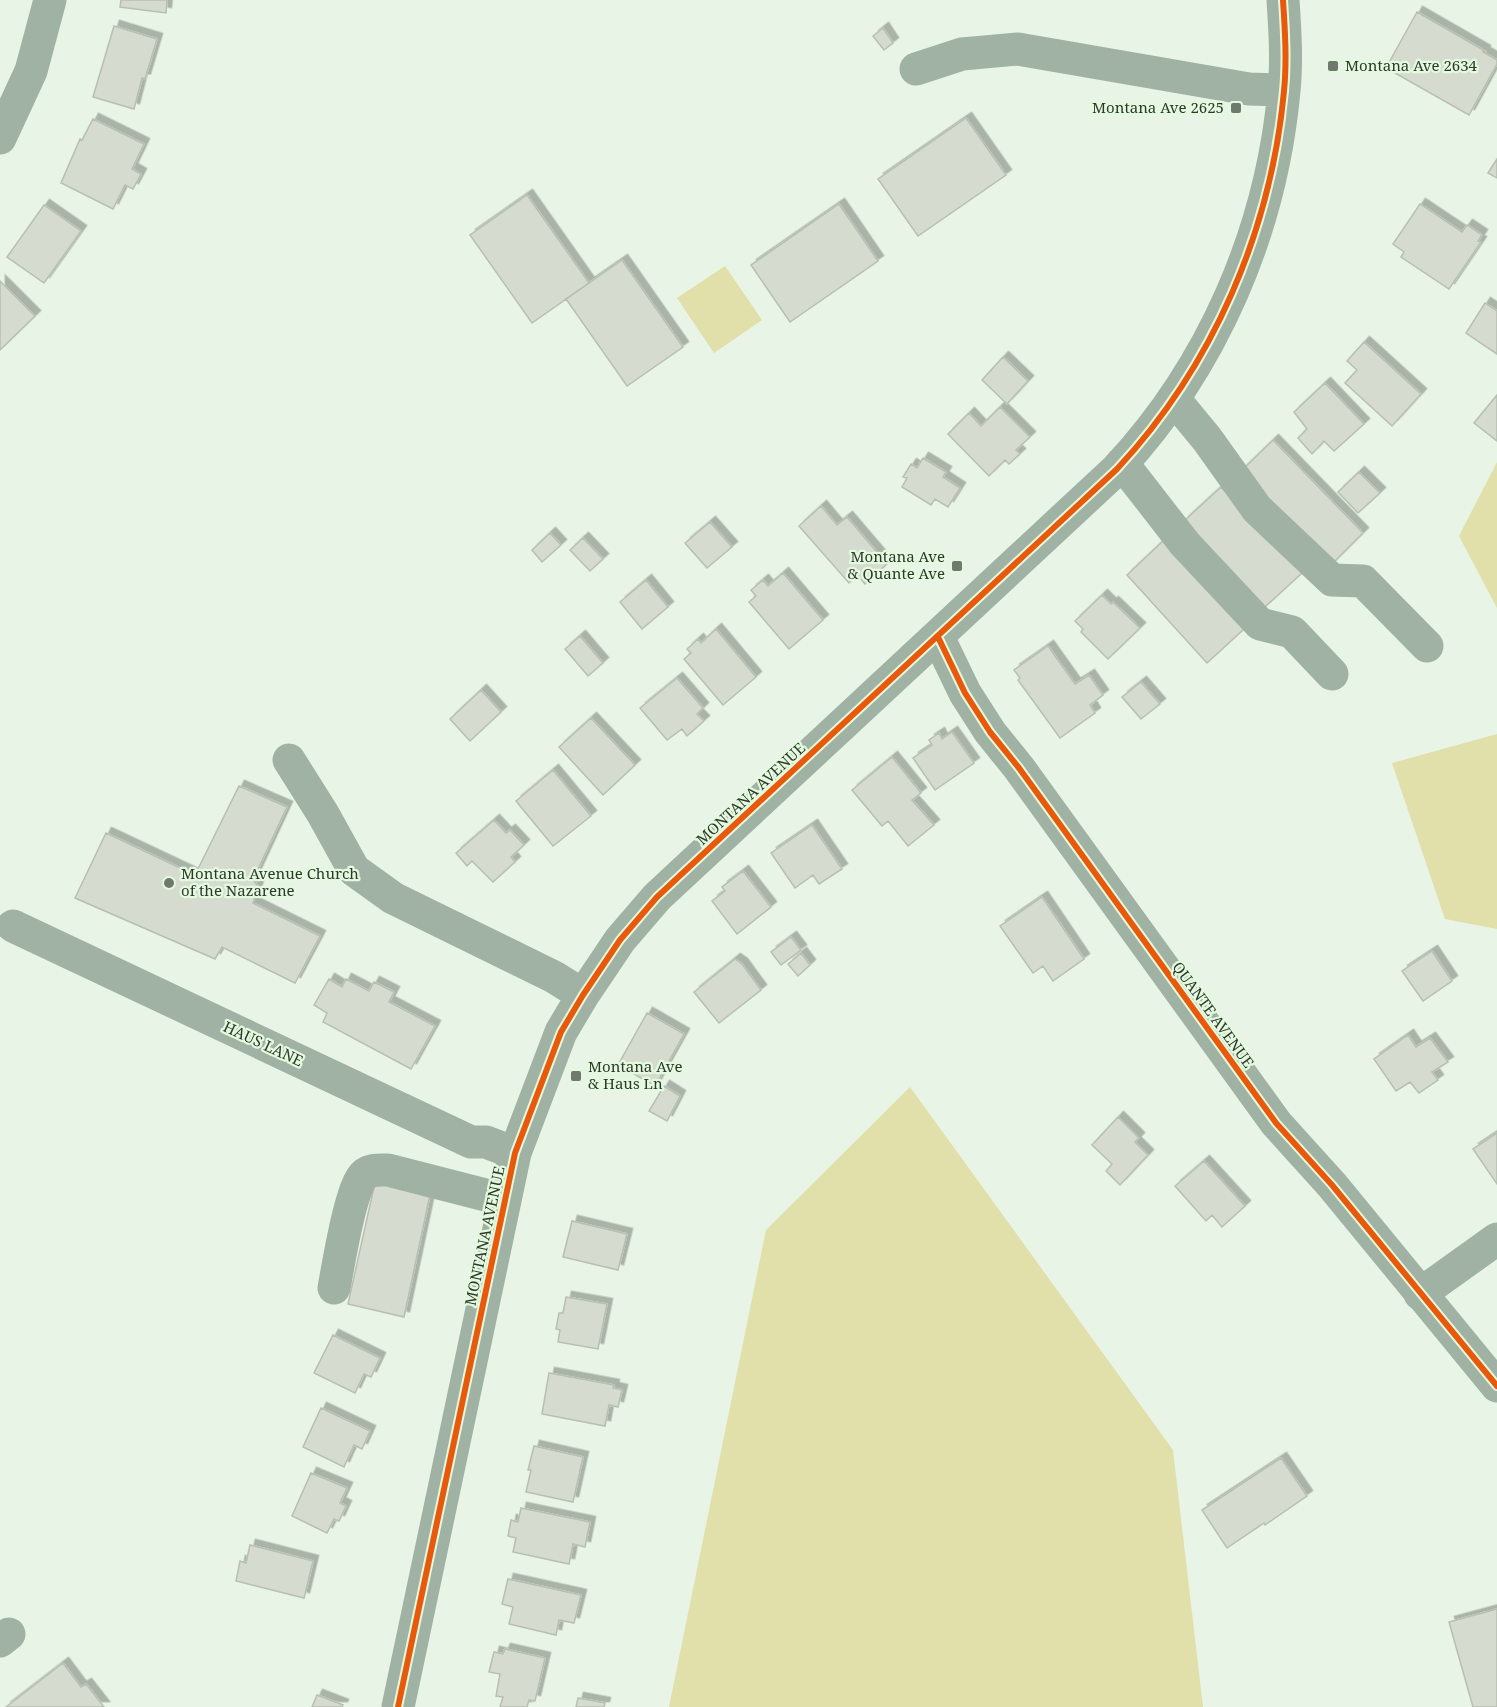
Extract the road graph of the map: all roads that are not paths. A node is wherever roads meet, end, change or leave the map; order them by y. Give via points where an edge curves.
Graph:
1 (50, 0) edge
2 (1283, 0) edge
3 (916, 69) dead end
4 (1284, 90) junction
5 (0, 138) edge
6 (1174, 399) junction
7 (1122, 463) junction
8 (938, 637) junction
9 (1427, 645) dead end
10 (1332, 674) dead end
11 (289, 760) dead end
12 (14, 926) dead end
13 (583, 995) junction
14 (515, 1153) junction
15 (505, 1200) junction
16 (1497, 1239) edge
17 (334, 1288) dead end
18 (1420, 1294) junction
19 (1497, 1386) edge
20 (398, 1707) edge

1 - 5 street via 31,71
2 - 4 street, MONTANA AVENUE
3 - 4 street via 962,54 1018,49 1249,89
4 - 6 street, MONTANA AVENUE via 1271,174 1253,242 1224,312
6 - 7 street, MONTANA AVENUE
6 - 9 street via 1257,510 1332,580 1363,581
7 - 8 street, MONTANA AVENUE
7 - 10 street via 1185,544 1260,624 1292,632
8 - 13 street, MONTANA AVENUE via 657,897 620,940
8 - 18 street, QUANTE AVENUE via 965,693 990,732 1269,1113
11 - 13 street via 354,870 393,898
12 - 14 street, HAUS LANE via 471,1142 486,1142
13 - 14 street, MONTANA AVENUE via 561,1032
14 - 15 street, MONTANA AVENUE
15 - 17 street via 388,1170 372,1170 363,1175 355,1190
15 - 20 street, MONTANA AVENUE
16 - 18 street
18 - 19 street, QUANTE AVENUE

